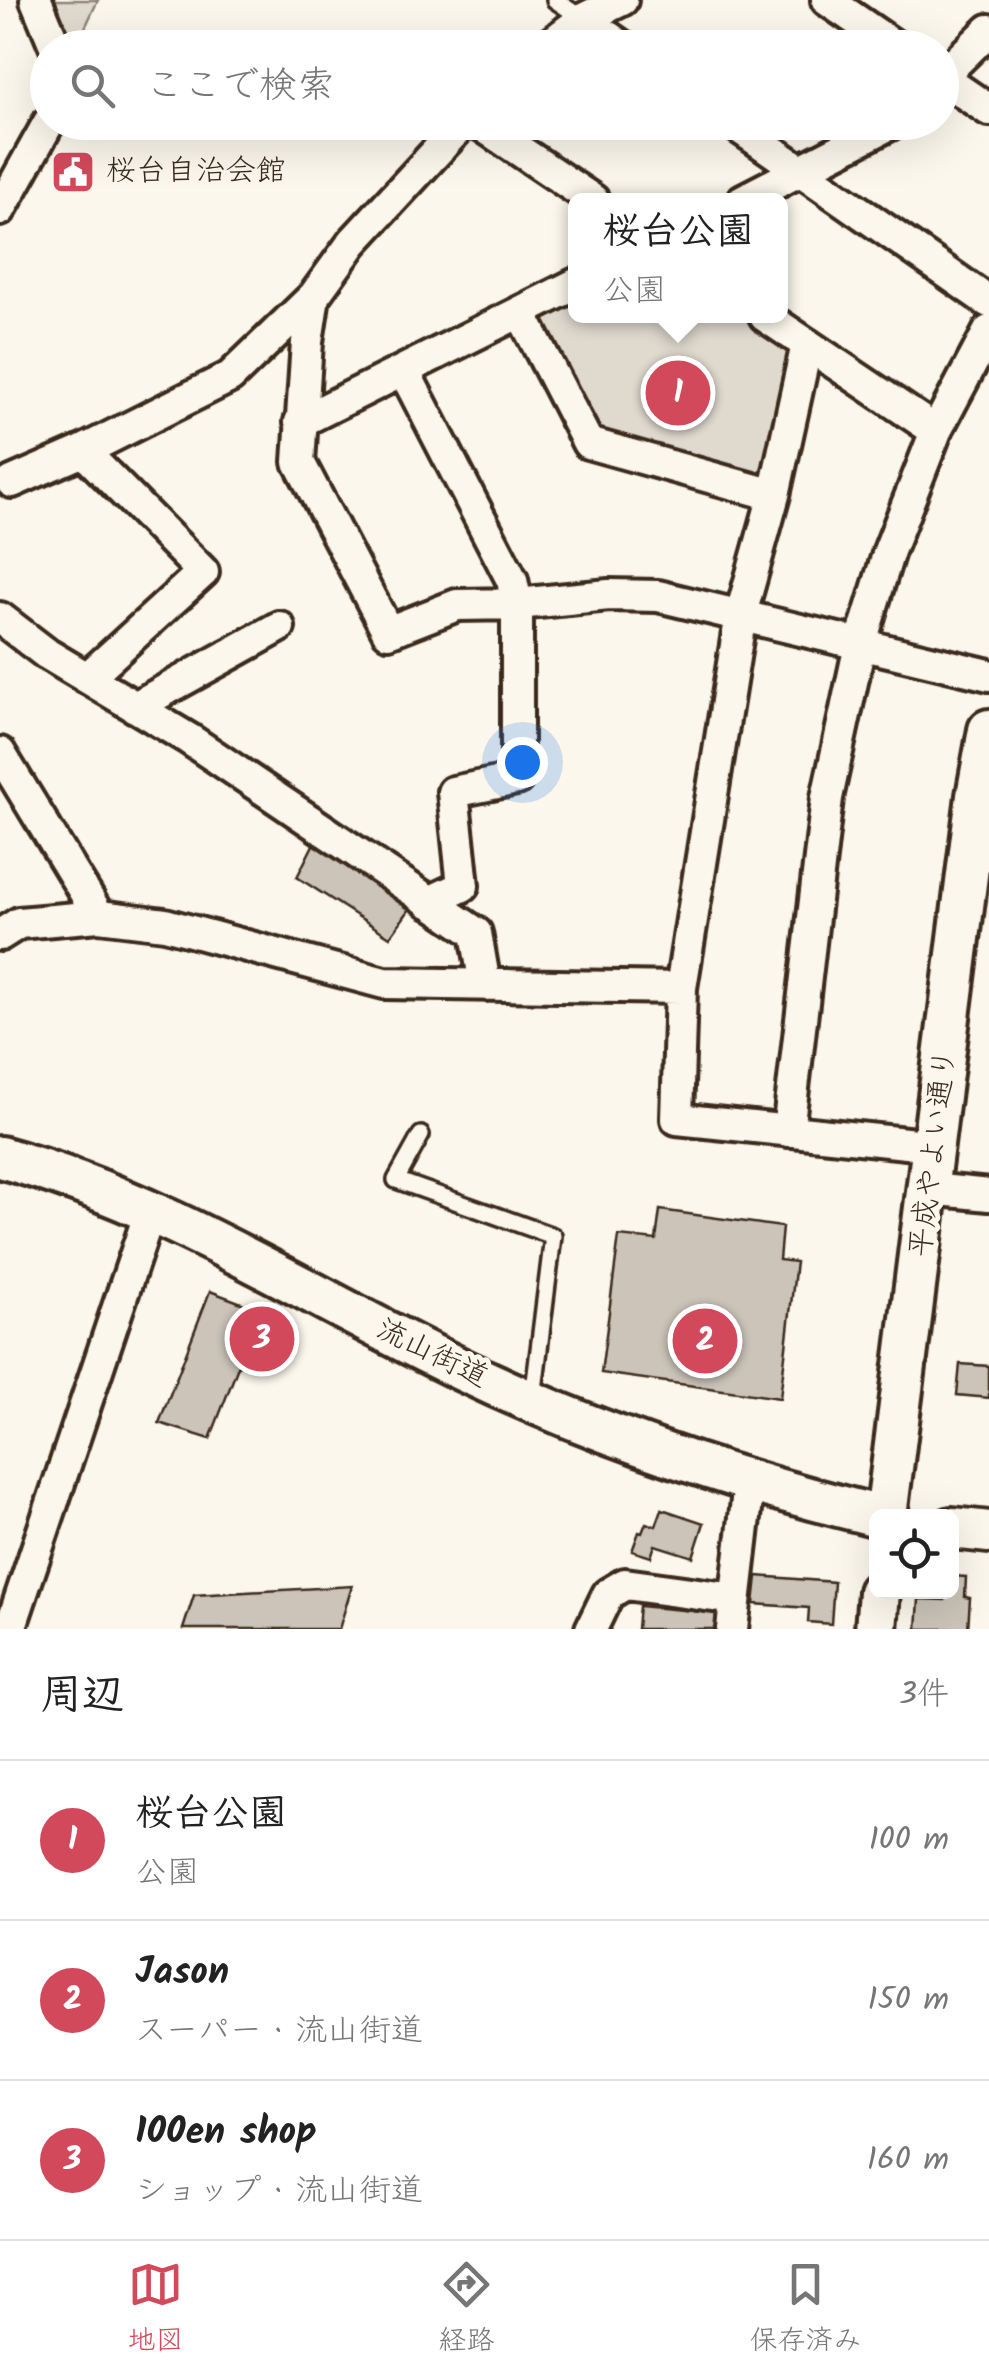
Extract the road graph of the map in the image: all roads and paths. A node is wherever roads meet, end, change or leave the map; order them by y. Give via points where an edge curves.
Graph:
1 (36, 0) edge
2 (556, 0) edge
3 (622, 0) edge
4 (827, 0) edge
5 (583, 19) junction
6 (48, 30) edge
7 (569, 30) edge
8 (599, 30) edge
9 (870, 30) edge
10 (989, 30) edge
11 (959, 60) edge
12 (959, 89) edge
13 (989, 110) edge
14 (39, 140) edge
15 (447, 140) edge
16 (504, 140) edge
17 (757, 140) edge
18 (861, 140) edge
19 (802, 172) junction
20 (583, 193) edge
21 (757, 193) edge
22 (0, 210) edge
23 (568, 288) edge
24 (314, 296) junction
25 (989, 302) edge
26 (521, 313) junction
27 (775, 323) edge
28 (989, 331) edge
29 (807, 344) junction
30 (404, 371) junction
31 (300, 422) junction
32 (936, 430) junction
33 (83, 451) junction
34 (12, 482) dead end
35 (774, 496) junction
36 (518, 604) junction
37 (740, 614) junction
38 (0, 618) edge
39 (279, 627) dead end
40 (860, 645) junction
41 (989, 675) edge
42 (87, 678) junction
43 (136, 707) junction
44 (989, 730) edge
45 (0, 753) edge
46 (429, 902) junction
47 (99, 916) junction
48 (0, 935) edge
49 (485, 985) junction
50 (680, 988) junction
51 (788, 1131) junction
52 (420, 1135) dead end
53 (935, 1146) junction
54 (0, 1157) edge
55 (930, 1188) junction
56 (989, 1195) edge
57 (150, 1212) junction
58 (532, 1402) junction
59 (748, 1483) junction
60 (887, 1509) edge
61 (869, 1514) edge
62 (959, 1529) edge
63 (989, 1532) edge
64 (878, 1599) edge
65 (734, 1614) edge
66 (10, 1629) edge
67 (591, 1629) edge
68 (876, 1629) edge

1 - 6 street
2 - 5 lane
3 - 5 street
4 - 9 street
5 - 7 street
5 - 8 street
10 - 11 street
12 - 13 street
14 - 22 street
15 - 24 street via 353,242
16 - 20 street
17 - 19 street
18 - 19 street
19 - 21 street
19 - 25 street
23 - 26 street
24 - 31 street
24 - 33 street via 230,377
26 - 30 street
26 - 35 street via 588,443
27 - 29 street
28 - 32 street
29 - 32 street
29 - 35 street
30 - 31 street
30 - 36 street via 512,580
31 - 36 street via 299,462 388,632 456,605
32 - 40 street
33 - 34 street
33 - 42 street via 203,572
35 - 37 street
36 - 37 street via 658,596
36 - 46 street via 518,779 453,792 463,886
37 - 40 street
37 - 50 street
38 - 42 street
39 - 43 street
40 - 41 street
40 - 51 street via 826,798
42 - 43 street
43 - 46 street
44 - 53 street, 平成やよい通り
45 - 47 street
46 - 49 street via 476,933
47 - 48 street via 19,922
47 - 49 street via 165,924 384,984
49 - 50 street
50 - 51 street via 677,1119
51 - 53 street
52 - 58 lane via 396,1180 554,1236
53 - 55 street, 平成やよい通り
54 - 57 street, 流山街道
55 - 56 street
55 - 60 street, 平成やよい通り
57 - 58 street, 流山街道
57 - 66 street
58 - 59 street, 流山街道
59 - 61 street, 流山街道
59 - 65 street
62 - 63 street
64 - 68 street
65 - 67 street via 625,1584 608,1594

